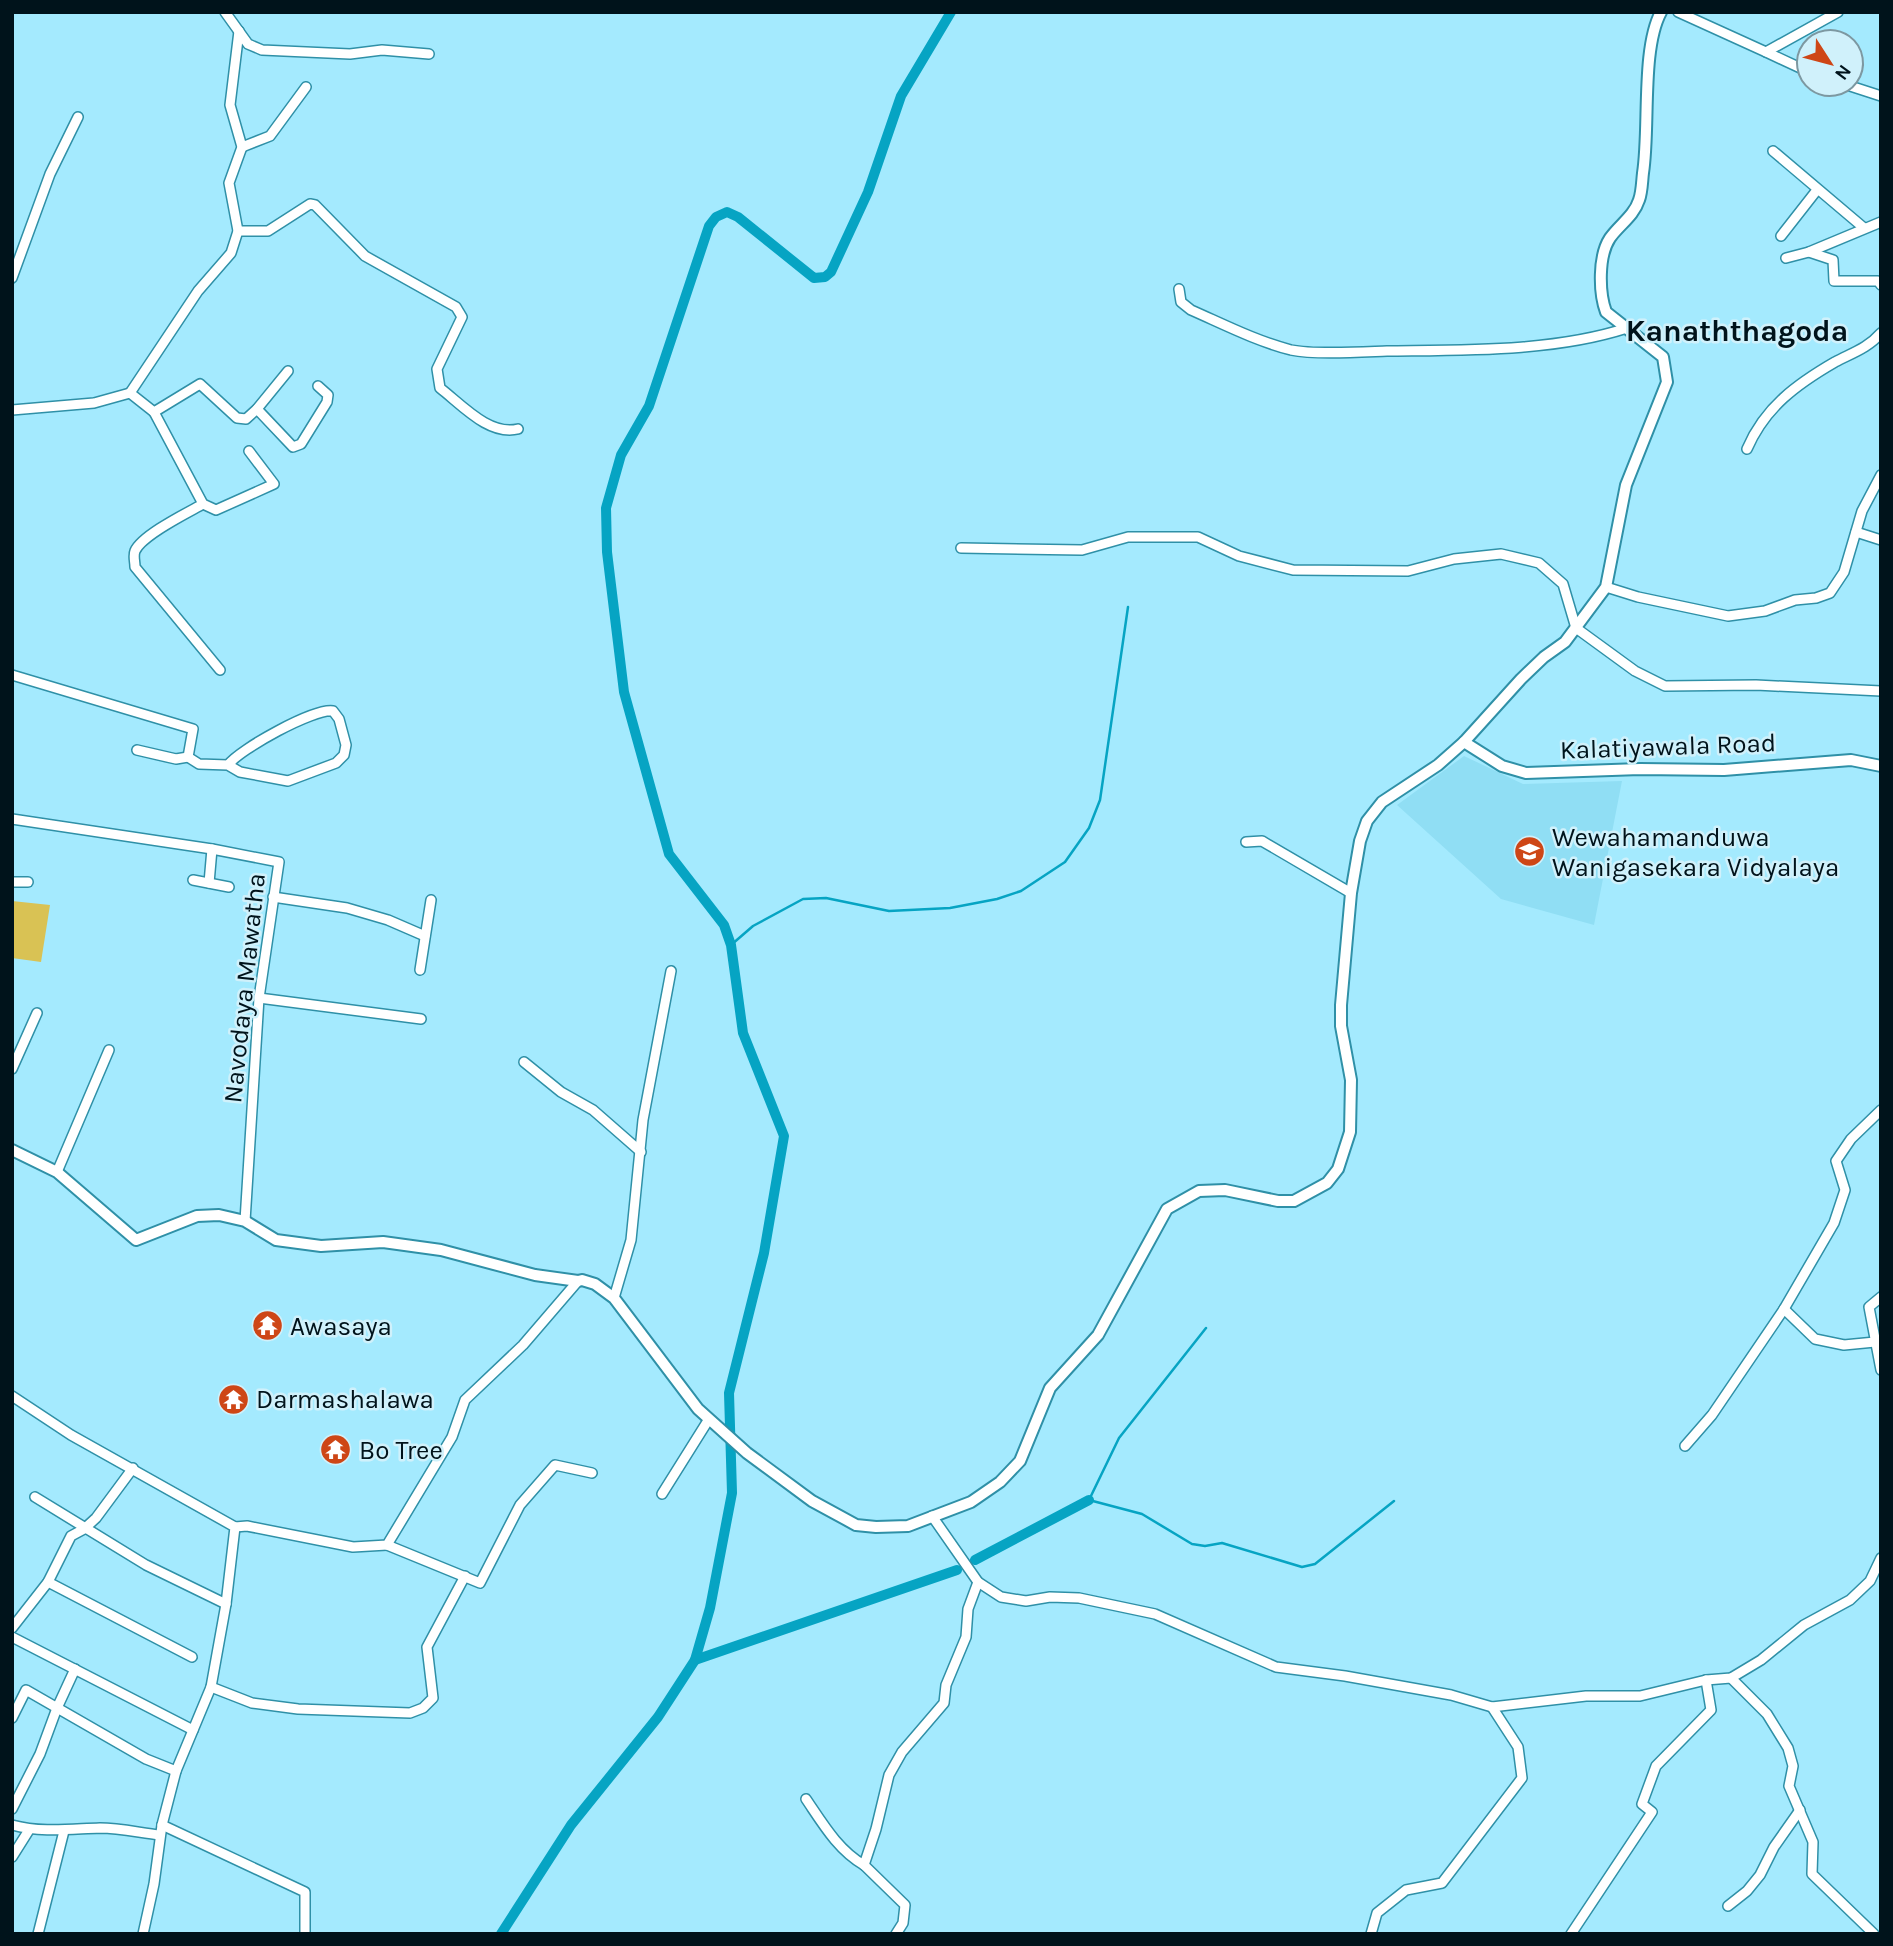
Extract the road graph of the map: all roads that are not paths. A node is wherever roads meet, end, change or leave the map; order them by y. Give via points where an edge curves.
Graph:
1 (225, 12) edge
2 (1661, 12) edge
3 (1678, 12) edge
4 (1832, 14) edge
5 (239, 31) junction
6 (1766, 52) junction
7 (429, 54) dead end
8 (1795, 65) edge
9 (306, 87) dead end
10 (78, 117) dead end
11 (242, 147) junction
12 (1773, 150) dead end
13 (1817, 190) junction
14 (1881, 222) edge
15 (1864, 228) junction
16 (238, 231) junction
17 (1781, 236) dead end
18 (1809, 252) junction
19 (1786, 258) dead end
20 (12, 278) edge
21 (1881, 285) edge
22 (1179, 289) dead end
23 (1627, 328) junction
24 (1881, 332) edge
25 (288, 371) dead end
26 (318, 386) dead end
27 (130, 393) junction
28 (12, 410) edge
29 (257, 410) junction
30 (154, 412) junction
31 (518, 429) dead end
32 (1747, 449) dead end
33 (249, 450) dead end
34 (1881, 475) edge
35 (203, 504) junction
36 (1856, 531) junction
37 (1881, 541) edge
38 (961, 548) dead end
39 (1606, 587) junction
40 (1576, 628) junction
41 (220, 670) dead end
42 (12, 675) edge
43 (1881, 691) edge
44 (1464, 742) junction
45 (137, 750) dead end
46 (188, 757) junction
47 (228, 765) junction
48 (1881, 766) edge
49 (12, 819) edge
50 (1246, 842) dead end
51 (212, 849) junction
52 (193, 880) dead end
53 (12, 882) edge
54 (28, 882) dead end
55 (209, 883) junction
56 (229, 887) dead end
57 (1351, 893) junction
58 (273, 897) junction
59 (431, 900) dead end
60 (425, 936) junction
61 (420, 970) dead end
62 (670, 971) dead end
63 (259, 998) junction
64 (37, 1013) dead end
65 (421, 1019) dead end
66 (109, 1050) dead end
67 (524, 1062) dead end
68 (12, 1069) edge
69 (1881, 1110) edge
70 (12, 1150) edge
71 (641, 1152) junction
72 (57, 1172) junction
73 (245, 1221) junction
74 (578, 1281) junction
75 (1881, 1297) edge
76 (614, 1298) junction
77 (1784, 1309) junction
78 (1875, 1342) junction
79 (1881, 1370) edge
80 (12, 1396) edge
81 (709, 1419) junction
82 (1685, 1446) dead end
83 (133, 1468) junction
84 (592, 1474) dead end
85 (663, 1494) dead end
86 (35, 1497) dead end
87 (932, 1516) junction
88 (235, 1527) junction
89 (84, 1529) junction
90 (387, 1545) junction
91 (1881, 1558) edge
92 (465, 1576) junction
93 (48, 1582) junction
94 (978, 1582) junction
95 (226, 1604) junction
96 (12, 1628) edge
97 (12, 1637) edge
98 (192, 1657) dead end
99 (75, 1670) junction
100 (1731, 1678) junction
101 (1706, 1680) junction
102 (211, 1687) junction
103 (1492, 1707) junction
104 (57, 1708) junction
105 (12, 1718) edge
106 (193, 1730) junction
107 (176, 1771) junction
108 (806, 1799) dead end
109 (12, 1809) edge
110 (1800, 1810) junction
111 (12, 1825) edge
112 (162, 1825) junction
113 (29, 1830) junction
114 (64, 1831) junction
115 (160, 1835) junction
116 (12, 1857) edge
117 (864, 1865) junction
118 (1728, 1906) dead end
119 (38, 1934) edge
120 (142, 1934) edge
121 (305, 1934) edge
122 (897, 1934) edge
123 (1371, 1934) edge
124 (1571, 1934) edge
125 (1874, 1934) edge

1 - 5 street
2 - 23 street via 1650,53 1647,145 1639,200 1609,240 1601,271 1606,312
3 - 6 street
4 - 6 street
5 - 7 street via 248,44 262,50
5 - 11 street via 229,105
6 - 8 street
9 - 11 street via 270,136
10 - 20 street via 50,174
11 - 16 street via 229,184
12 - 13 street
13 - 15 street
13 - 17 street
14 - 15 street
15 - 18 street
16 - 27 street via 231,253 198,291
16 - 31 street via 268,230 315,205 365,256 456,307 462,317 437,369 440,388 492,427 506,432
18 - 19 street
18 - 21 street via 1833,260 1834,281 1878,281
22 - 23 street via 1181,302 1191,310 1294,351 1502,349 1602,337
23 - 39 street via 1663,357 1667,382 1626,485
24 - 32 street via 1861,350 1789,391 1755,430
25 - 29 street
26 - 29 street via 328,395 327,402 301,444 293,447
27 - 28 street via 94,403
27 - 30 street
29 - 30 street via 246,419 237,418 200,384
30 - 35 street
33 - 35 street via 274,484 216,510
34 - 36 street
35 - 41 street via 139,544 133,554 135,567
36 - 37 street
36 - 39 street via 1844,572 1830,593 1765,611 1728,615
38 - 40 street via 1082,550 1128,537 1198,537 1239,556 1293,570 1408,571 1454,559 1501,554 1539,563 1563,584
39 - 40 street
40 - 43 street via 1635,671 1665,686 1756,684
40 - 44 street
42 - 46 street via 193,729
44 - 48 street, Kalatiyawala Road via 1502,766 1526,773 1724,770 1851,760
44 - 57 street via 1382,802 1367,821
45 - 46 street via 176,759
46 - 47 street via 199,764
47 - 47 street via 240,772 288,781 336,763 346,745 340,719 333,711 324,710 280,730 233,757
49 - 51 street, Navodaya Mawatha
50 - 57 street via 1262,841
51 - 55 street
51 - 58 street, Navodaya Mawatha via 279,862
52 - 55 street
53 - 54 street
55 - 56 street
57 - 87 street via 1341,1005 1351,1080 1350,1132 1338,1169 1327,1183 1294,1201 1225,1190 1199,1191 1167,1209 1098,1335 1050,1388 1020,1461 971,1502
58 - 60 street via 347,908
58 - 63 street, Navodaya Mawatha
59 - 60 street
60 - 61 street
62 - 71 street
63 - 65 street
63 - 73 street, Navodaya Mawatha
64 - 68 street
66 - 72 street
67 - 71 street via 593,1110
69 - 77 street via 1836,1161 1845,1190 1834,1223
70 - 72 street
71 - 76 street via 631,1240
72 - 73 street via 136,1240 197,1216
73 - 74 street via 276,1240 321,1246 383,1242
74 - 76 street via 595,1284
74 - 90 street via 523,1345 465,1400 452,1437
75 - 78 street via 1868,1307
76 - 81 street
77 - 78 street via 1815,1339 1844,1345
77 - 82 street via 1712,1415
78 - 79 street
80 - 83 street
81 - 85 street
81 - 87 street via 812,1502 856,1525 908,1526
83 - 88 street
83 - 89 street
84 - 92 street via 555,1465 520,1505 480,1583
86 - 89 street
87 - 94 street
88 - 90 street via 353,1547
88 - 95 street
89 - 93 street via 71,1536
89 - 95 street
90 - 92 street
91 - 100 street via 1870,1581 1850,1600 1804,1625
92 - 102 street via 428,1647 433,1698 410,1713 252,1703
93 - 96 street
93 - 98 street
94 - 103 street via 1001,1598 1079,1598 1155,1614 1276,1667 1451,1695
94 - 117 street via 944,1703 889,1774
95 - 102 street
97 - 99 street
99 - 104 street
99 - 106 street
100 - 101 street
100 - 110 street via 1767,1714 1788,1748 1793,1766 1789,1786
101 - 103 street via 1640,1696 1586,1696
101 - 124 street via 1710,1710 1656,1766 1642,1804 1652,1812
102 - 106 street
103 - 123 street via 1518,1747 1521,1778 1442,1883 1406,1890 1377,1913
104 - 105 street via 26,1690
104 - 107 street
104 - 109 street
106 - 107 street
107 - 112 street
108 - 117 street via 836,1842
110 - 118 street via 1754,1883
110 - 125 street via 1813,1842 1812,1874
111 - 113 street
112 - 115 street
112 - 121 street via 305,1892
113 - 114 street
113 - 116 street
114 - 115 street via 103,1828
114 - 119 street
115 - 120 street
117 - 122 street via 905,1905

